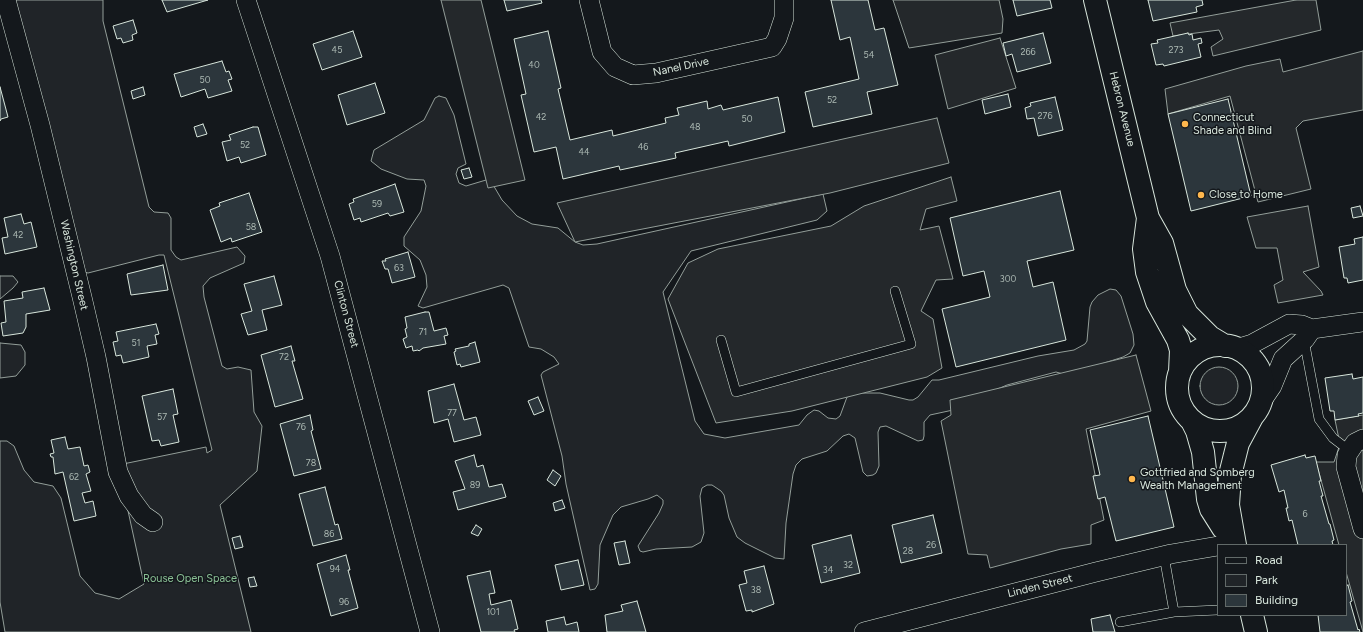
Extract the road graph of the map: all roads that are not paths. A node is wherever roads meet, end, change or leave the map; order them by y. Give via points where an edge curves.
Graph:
1 (6, 0) edge
2 (246, 0) edge
3 (589, 0) edge
4 (784, 0) edge
5 (1095, 0) edge
6 (1148, 218) junction
7 (895, 291) dead end
8 (1363, 322) edge
9 (1308, 335) junction
10 (721, 340) dead end
11 (1230, 347) junction
12 (1180, 372) junction
13 (1256, 411) junction
14 (1192, 421) junction
15 (1357, 445) edge
16 (153, 522) dead end
17 (1363, 529) edge
18 (1228, 543) edge
19 (1217, 545) edge
20 (1164, 556) junction
21 (1217, 610) edge
22 (1174, 612) junction
23 (1252, 616) edge
24 (1120, 622) dead end
25 (430, 632) edge
26 (864, 632) edge
27 (1256, 632) edge

1 - 16 street, Washington Street via 82,297 118,472 128,496 143,515
2 - 25 street, Clinton Street via 334,268
3 - 4 street, Nanel Drive via 602,52 615,67 633,75 656,73 772,47 782,23
5 - 6 main road, Hebron Avenue
6 - 11 main road, Hebron Avenue via 1162,243 1175,290 1187,314 1210,337
6 - 12 main road, Hebron Avenue via 1144,249 1147,272 1157,302 1178,340
7 - 10 lane via 911,344 736,392
8 - 9 street
9 - 11 street via 1299,324 1287,325 1252,344
9 - 13 street via 1283,359 1272,386
9 - 15 lane via 1319,419 1333,438
11 - 12 main road via 1212,346 1201,350 1186,361
11 - 13 main road via 1251,359 1260,375 1262,387
12 - 14 main road via 1177,389 1179,401
13 - 14 main road via 1238,427 1221,431 1203,428
13 - 18 main road via 1238,443 1230,475
14 - 18 main road via 1204,452 1208,499
15 - 17 street via 1347,454 1346,467
19 - 20 street, Linden Street
20 - 22 lane
20 - 26 street, Linden Street
21 - 22 lane
22 - 24 lane
23 - 27 main road

